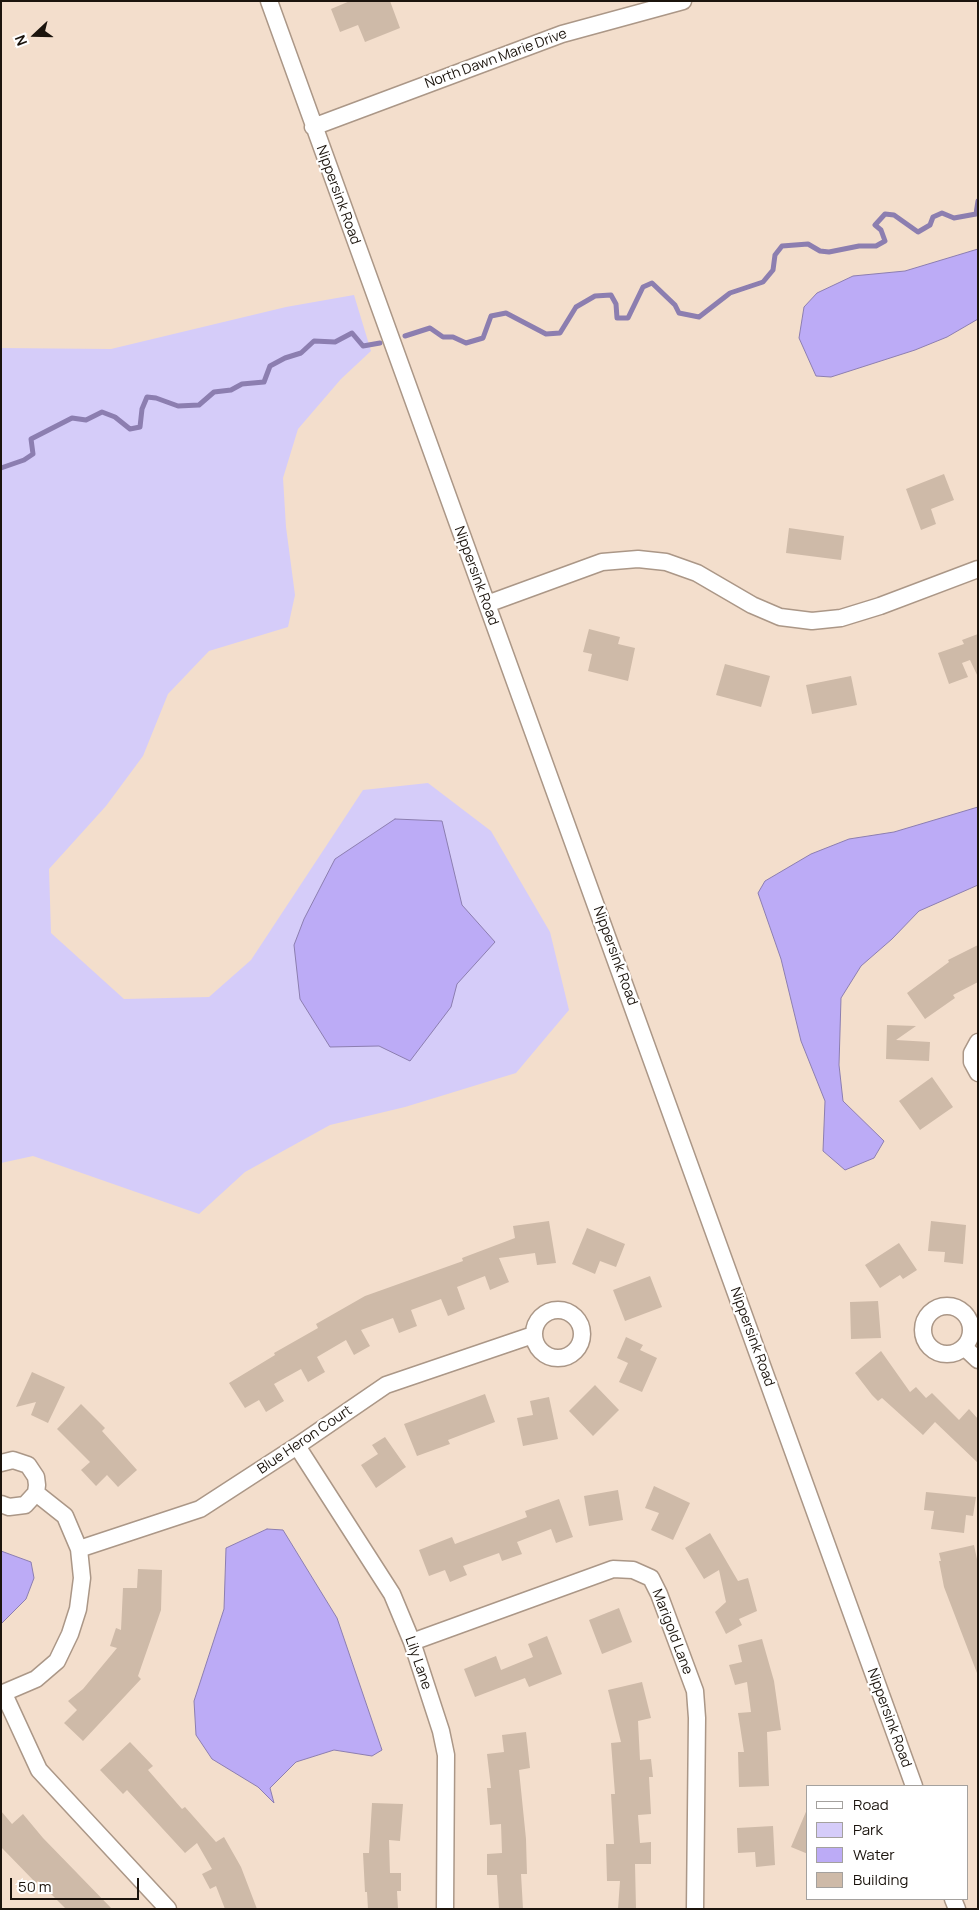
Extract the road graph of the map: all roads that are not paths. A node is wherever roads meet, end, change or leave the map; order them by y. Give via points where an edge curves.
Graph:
1 (269, 1) edge
2 (682, 1) edge
3 (313, 127) junction
4 (978, 569) edge
5 (487, 604) junction
6 (978, 1042) edge
7 (978, 1073) edge
8 (533, 1335) dead end
9 (964, 1347) dead end
10 (978, 1360) edge
11 (298, 1446) junction
12 (1, 1463) edge
13 (36, 1493) junction
14 (1, 1504) edge
15 (79, 1549) junction
16 (412, 1642) junction
17 (3, 1694) edge
18 (914, 1785) edge
19 (168, 1909) edge
20 (445, 1909) edge
21 (695, 1909) edge

1 - 3 street, Nippersink Road
2 - 3 street, North Dawn Marie Drive via 562,34
3 - 5 street, Nippersink Road
4 - 5 street via 880,606 841,618 812,621 780,617 752,605 697,573 666,562 638,559 602,562
5 - 18 street, Nippersink Road
6 - 7 street via 972,1053 972,1062
8 - 11 street, Blue Heron Court via 386,1385
9 - 10 street
11 - 15 street, Blue Heron Court via 200,1509
11 - 16 street, Lily Lane via 378,1569
12 - 13 street via 13,1460 28,1465 36,1477
13 - 14 street via 25,1505
13 - 15 street via 65,1516
15 - 17 street via 82,1578 78,1609 57,1661 36,1678
16 - 20 street, Lily Lane via 446,1755
16 - 21 street, Marigold Lane via 613,1569 633,1570 650,1578 695,1691
17 - 19 street via 39,1770

